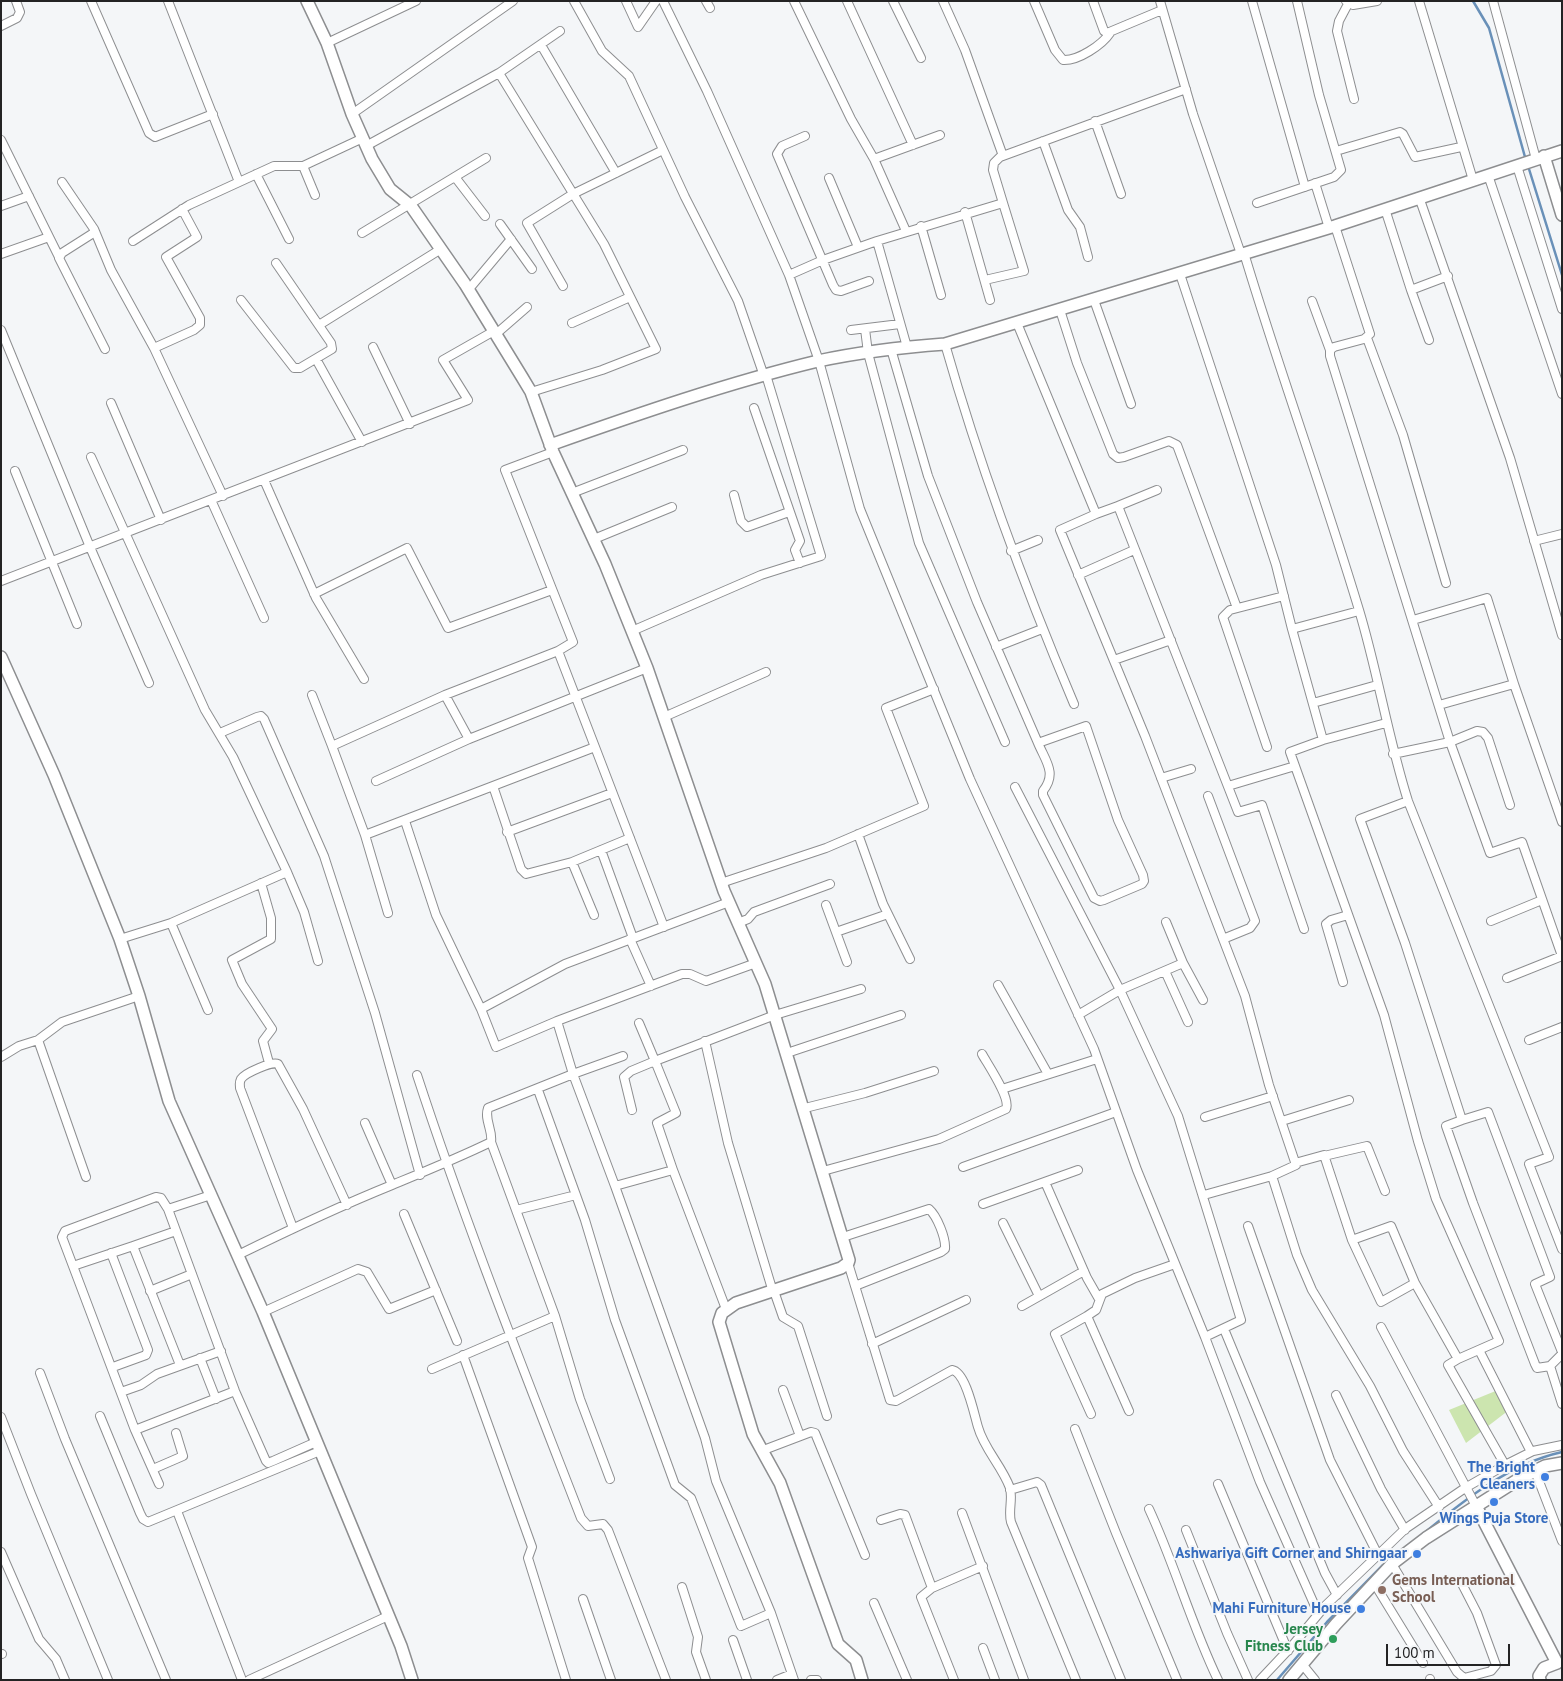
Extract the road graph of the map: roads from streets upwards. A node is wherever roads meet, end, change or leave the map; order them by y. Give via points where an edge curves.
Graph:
1 (16, 1) edge
2 (90, 1) edge
3 (168, 1) edge
4 (307, 1) edge
5 (416, 1) edge
6 (513, 1) edge
7 (574, 1) edge
8 (626, 1) edge
9 (656, 1) edge
10 (663, 1) edge
11 (794, 1) edge
12 (847, 1) edge
13 (893, 1) edge
14 (943, 1) edge
15 (1034, 1) edge
16 (1093, 1) edge
17 (1160, 1) edge
18 (1252, 1) edge
19 (1297, 1) edge
20 (1377, 1) edge
21 (1419, 1) edge
22 (1493, 1) edge
23 (1347, 3) edge
24 (1162, 10) junction
25 (1, 26) edge
26 (560, 31) dead end
27 (1110, 33) junction
28 (327, 42) junction
29 (541, 44) junction
30 (921, 58) dead end
31 (500, 73) junction
32 (1186, 89) junction
33 (1354, 99) dead end
34 (214, 114) junction
35 (352, 114) junction
36 (1095, 121) junction
37 (940, 135) dead end
38 (805, 136) dead end
39 (1, 140) edge
40 (1043, 141) junction
41 (364, 142) junction
42 (912, 145) junction
43 (1461, 147) junction
44 (664, 150) junction
45 (1336, 151) junction
46 (1562, 151) edge
47 (1003, 156) junction
48 (486, 158) dead end
49 (1540, 158) junction
50 (874, 159) junction
51 (303, 166) junction
52 (1517, 166) junction
53 (616, 173) junction
54 (256, 174) junction
55 (1488, 175) junction
56 (456, 177) junction
57 (829, 178) dead end
58 (1473, 180) junction
59 (62, 182) dead end
60 (239, 182) junction
61 (1315, 183) junction
62 (1304, 187) junction
63 (573, 194) junction
64 (1121, 194) dead end
65 (315, 195) dead end
66 (28, 196) junction
67 (1419, 197) junction
68 (1003, 203) junction
69 (1257, 203) dead end
70 (1, 206) edge
71 (411, 206) junction
72 (182, 209) junction
73 (1385, 209) junction
74 (965, 212) junction
75 (1562, 215) edge
76 (485, 216) dead end
77 (500, 224) dead end
78 (922, 226) junction
79 (1332, 227) junction
80 (906, 231) junction
81 (95, 232) junction
82 (362, 233) dead end
83 (49, 237) junction
84 (289, 239) dead end
85 (511, 239) junction
86 (134, 241) dead end
87 (877, 241) junction
88 (858, 247) junction
89 (441, 249) junction
90 (1242, 253) junction
91 (1, 254) edge
92 (59, 256) junction
93 (1088, 257) dead end
94 (822, 260) junction
95 (276, 263) dead end
96 (532, 269) dead end
97 (1180, 274) junction
98 (789, 275) junction
99 (1448, 276) junction
100 (985, 280) junction
101 (869, 281) dead end
102 (563, 286) dead end
103 (469, 290) junction
104 (1411, 290) junction
105 (941, 295) dead end
106 (630, 297) junction
107 (241, 300) dead end
108 (990, 300) dead end
109 (1094, 300) junction
110 (1312, 301) dead end
111 (527, 307) dead end
112 (1562, 309) edge
113 (1060, 310) junction
114 (1018, 323) junction
115 (572, 324) dead end
116 (900, 324) junction
117 (320, 325) junction
118 (865, 329) junction
119 (1, 330) edge
120 (851, 330) dead end
121 (495, 332) junction
122 (1367, 338) junction
123 (1429, 340) dead end
124 (945, 344) junction
125 (373, 347) dead end
126 (907, 347) junction
127 (154, 348) junction
128 (105, 349) dead end
129 (891, 349) junction
130 (1330, 350) junction
131 (868, 353) junction
132 (316, 359) junction
133 (819, 361) junction
134 (765, 375) junction
135 (531, 392) junction
136 (1562, 394) edge
137 (111, 403) dead end
138 (1131, 404) dead end
139 (754, 408) dead end
140 (410, 424) junction
141 (362, 442) junction
142 (551, 449) junction
143 (682, 450) dead end
144 (91, 457) dead end
145 (15, 471) dead end
146 (264, 480) junction
147 (1157, 490) dead end
148 (572, 493) junction
149 (734, 495) dead end
150 (223, 496) junction
151 (212, 500) junction
152 (1118, 506) junction
153 (672, 507) dead end
154 (790, 512) junction
155 (1096, 514) junction
156 (161, 520) junction
157 (125, 533) junction
158 (1562, 534) edge
159 (594, 539) junction
160 (1038, 540) dead end
161 (1534, 541) junction
162 (90, 547) junction
163 (1134, 550) junction
164 (1011, 551) junction
165 (52, 562) junction
166 (800, 563) junction
167 (1078, 575) junction
168 (1, 581) edge
169 (1446, 583) dead end
170 (552, 590) junction
171 (314, 594) junction
172 (1284, 596) junction
173 (1237, 608) junction
174 (1359, 611) junction
175 (264, 618) dead end
176 (1413, 620) junction
177 (77, 624) dead end
178 (1292, 628) junction
179 (1042, 629) junction
180 (632, 631) junction
181 (1562, 635) edge
182 (1171, 640) junction
183 (996, 646) junction
184 (558, 651) junction
185 (1, 657) edge
186 (1114, 660) junction
187 (647, 668) junction
188 (766, 672) dead end
189 (364, 679) dead end
190 (149, 684) dead end
191 (1514, 684) junction
192 (1377, 685) junction
193 (934, 689) junction
194 (312, 695) dead end
195 (445, 695) junction
196 (576, 697) junction
197 (1313, 703) junction
198 (1074, 704) dead end
199 (1439, 705) junction
200 (664, 718) junction
201 (1386, 723) junction
202 (220, 733) junction
203 (469, 739) junction
204 (1323, 740) junction
205 (1005, 742) dead end
206 (1450, 742) junction
207 (1038, 743) junction
208 (332, 746) junction
209 (595, 747) junction
210 (1267, 747) dead end
211 (1393, 754) junction
212 (1295, 766) junction
213 (1190, 769) dead end
214 (1161, 778) junction
215 (376, 782) dead end
216 (492, 786) junction
217 (1228, 786) junction
218 (1015, 787) dead end
219 (612, 793) junction
220 (1208, 796) dead end
221 (1408, 801) junction
222 (1510, 805) dead end
223 (405, 821) junction
224 (1562, 822) edge
225 (507, 832) junction
226 (858, 834) junction
227 (365, 835) junction
228 (630, 838) junction
229 (601, 850) junction
230 (572, 862) junction
231 (287, 872) junction
232 (261, 883) junction
233 (721, 883) junction
234 (830, 884) dead end
235 (1542, 900) junction
236 (729, 902) junction
237 (826, 905) dead end
238 (388, 913) dead end
239 (888, 914) junction
240 (594, 915) dead end
241 (1348, 915) junction
242 (1491, 921) dead end
243 (738, 922) junction
244 (1166, 922) dead end
245 (171, 923) junction
246 (664, 927) junction
247 (1304, 929) dead end
248 (836, 932) junction
249 (120, 939) junction
250 (632, 939) junction
251 (1223, 939) junction
252 (1562, 956) edge
253 (910, 959) dead end
254 (318, 961) dead end
255 (847, 962) dead end
256 (1182, 962) junction
257 (756, 963) junction
258 (1165, 971) junction
259 (1507, 978) dead end
260 (1343, 982) dead end
261 (998, 985) dead end
262 (651, 986) junction
263 (862, 989) dead end
264 (1120, 990) junction
265 (139, 996) junction
266 (1203, 1000) dead end
267 (208, 1010) dead end
268 (481, 1010) junction
269 (775, 1015) junction
270 (901, 1015) dead end
271 (1078, 1015) junction
272 (557, 1021) junction
273 (639, 1022) dead end
274 (1188, 1022) dead end
275 (1562, 1027) edge
276 (38, 1040) junction
277 (1529, 1040) dead end
278 (705, 1041) junction
279 (787, 1053) junction
280 (982, 1054) dead end
281 (623, 1056) dead end
282 (1, 1057) edge
283 (1097, 1058) junction
284 (655, 1061) junction
285 (269, 1063) junction
286 (934, 1071) dead end
287 (573, 1074) junction
288 (1048, 1074) junction
289 (417, 1075) dead end
290 (1002, 1089) junction
291 (538, 1090) junction
292 (1273, 1096) junction
293 (1349, 1100) dead end
294 (805, 1108) junction
295 (632, 1110) dead end
296 (1116, 1112) junction
297 (1205, 1117) dead end
298 (1462, 1120) junction
299 (1282, 1122) junction
300 (365, 1123) dead end
301 (491, 1142) junction
302 (1324, 1156) junction
303 (1295, 1163) junction
304 (446, 1164) junction
305 (963, 1167) dead end
306 (673, 1170) junction
307 (823, 1170) junction
308 (1078, 1170) dead end
309 (420, 1175) junction
310 (1272, 1176) junction
311 (86, 1177) dead end
312 (1045, 1182) junction
313 (392, 1185) junction
314 (615, 1186) junction
315 (1385, 1191) dead end
316 (211, 1195) junction
317 (576, 1195) junction
318 (1204, 1196) junction
319 (983, 1204) dead end
320 (347, 1205) junction
321 (168, 1209) junction
322 (516, 1210) junction
323 (404, 1214) dead end
324 (1003, 1223) dead end
325 (1248, 1226) dead end
326 (293, 1228) junction
327 (176, 1231) junction
328 (843, 1237) junction
329 (1352, 1240) junction
330 (133, 1246) junction
331 (1562, 1249) edge
332 (111, 1254) junction
333 (238, 1255) junction
334 (848, 1263) junction
335 (1175, 1264) junction
336 (73, 1266) junction
337 (1084, 1271) junction
338 (192, 1274) junction
339 (1415, 1284) junction
340 (855, 1286) junction
341 (436, 1290) junction
342 (150, 1291) junction
343 (773, 1291) junction
344 (1040, 1296) junction
345 (1099, 1298) junction
346 (966, 1300) dead end
347 (1022, 1306) dead end
348 (726, 1308) junction
349 (263, 1312) junction
350 (555, 1316) junction
351 (1087, 1316) junction
352 (1381, 1327) dead end
353 (1224, 1329) junction
354 (509, 1335) junction
355 (1205, 1337) junction
356 (457, 1341) dead end
357 (872, 1344) junction
358 (1479, 1350) junction
359 (221, 1351) junction
360 (1562, 1353) edge
361 (463, 1355) junction
362 (200, 1358) junction
363 (1458, 1360) junction
364 (180, 1365) junction
365 (1550, 1366) junction
366 (112, 1367) junction
367 (432, 1369) dead end
368 (40, 1373) dead end
369 (783, 1390) dead end
370 (235, 1391) junction
371 (121, 1392) junction
372 (1336, 1395) dead end
373 (216, 1398) junction
374 (1562, 1404) edge
375 (1129, 1411) dead end
376 (1091, 1414) dead end
377 (100, 1416) dead end
378 (828, 1416) dead end
379 (1, 1417) edge
380 (1076, 1429) dead end
381 (135, 1430) junction
382 (176, 1433) dead end
383 (800, 1436) junction
384 (1562, 1445) edge
385 (318, 1446) junction
386 (761, 1451) junction
387 (1531, 1452) junction
388 (1562, 1463) edge
389 (1505, 1465) junction
390 (153, 1469) junction
391 (1535, 1471) junction
392 (610, 1479) dead end
393 (159, 1484) dead end
394 (1218, 1484) dead end
395 (1010, 1490) junction
396 (1466, 1490) junction
397 (1475, 1504) junction
398 (1439, 1507) junction
399 (1149, 1509) dead end
400 (177, 1511) junction
401 (962, 1513) dead end
402 (881, 1520) dead end
403 (1186, 1530) dead end
404 (1405, 1530) junction
405 (1562, 1541) edge
406 (1, 1552) edge
407 (865, 1555) dead end
408 (1378, 1555) junction
409 (1392, 1564) junction
410 (982, 1566) junction
411 (1460, 1580) dead end
412 (1374, 1583) junction
413 (682, 1587) dead end
414 (932, 1588) junction
415 (1336, 1594) junction
416 (583, 1599) dead end
417 (874, 1602) dead end
418 (771, 1613) junction
419 (1318, 1613) junction
420 (388, 1616) junction
421 (732, 1640) dead end
422 (983, 1648) dead end
423 (1288, 1651) junction
424 (1423, 1663) dead end
425 (1559, 1663) edge
426 (1302, 1664) junction
427 (1484, 1676) edge
428 (793, 1677) edge
429 (1458, 1678) edge
430 (65, 1680) edge
431 (108, 1680) edge
432 (166, 1680) edge
433 (242, 1680) edge
434 (250, 1680) edge
435 (412, 1680) edge
436 (566, 1680) edge
437 (611, 1680) edge
438 (666, 1680) edge
439 (706, 1680) edge
440 (747, 1680) edge
441 (777, 1680) edge
442 (811, 1680) edge
443 (818, 1680) edge
444 (862, 1680) edge
445 (907, 1680) edge
446 (954, 1680) edge
447 (995, 1680) edge
448 (1024, 1680) edge
449 (1076, 1680) edge
450 (1120, 1680) edge
451 (1177, 1680) edge
452 (1218, 1680) edge
453 (1248, 1680) edge
454 (1260, 1680) edge
455 (1289, 1680) edge
456 (1315, 1680) edge
457 (1540, 1680) edge

1 - 25 street via 20,12 17,18
2 - 34 street via 149,134 155,137
3 - 34 street
4 - 28 street
5 - 28 street
6 - 35 street
7 - 44 street via 602,51 629,76
8 - 9 street via 638,27
10 - 98 street via 708,91
11 - 50 street
12 - 42 street
13 - 30 street
14 - 47 street via 965,50
15 - 27 street via 1055,50 1063,60 1072,59 1102,43
16 - 27 street via 1104,30
17 - 24 street
18 - 62 street
19 - 45 street
20 - 23 street via 1357,5
21 - 43 street
22 - 49 street
23 - 33 street via 1337,31
24 - 27 street
24 - 32 street
26 - 29 street
28 - 35 street
29 - 31 street
29 - 53 street
31 - 41 street
31 - 63 street
32 - 36 street
32 - 90 street
34 - 60 street
35 - 41 street
36 - 40 street
36 - 64 street
37 - 42 street
38 - 94 street via 780,148 777,154
39 - 66 street
40 - 47 street
40 - 93 street via 1068,210 1080,226
41 - 51 street
41 - 71 street via 390,189
42 - 50 street
43 - 45 street via 1415,157 1400,132
43 - 58 street
44 - 53 street
44 - 134 street via 738,301
45 - 61 street via 1340,173
46 - 49 street
47 - 68 street via 993,166
48 - 56 street
49 - 52 street
49 - 75 street
50 - 80 street
51 - 54 street via 274,166
51 - 65 street
52 - 55 street
52 - 112 street
53 - 63 street
54 - 60 street
54 - 84 street
55 - 58 street
55 - 136 street
56 - 71 street
56 - 76 street
57 - 88 street
58 - 67 street
59 - 81 street
60 - 72 street
61 - 62 street
61 - 79 street
62 - 69 street
63 - 102 street via 526,223
63 - 106 street via 604,244
66 - 70 street
66 - 83 street
67 - 73 street
67 - 99 street
68 - 74 street
68 - 100 street via 1024,271
71 - 82 street
71 - 89 street
72 - 86 street
72 - 127 street via 197,237 166,257 197,313 200,325
73 - 79 street
73 - 104 street
74 - 78 street
74 - 100 street
77 - 85 street
78 - 80 street
78 - 105 street
79 - 90 street
79 - 122 street via 1367,320 1370,331
80 - 87 street
81 - 92 street
81 - 127 street via 111,270
83 - 91 street
83 - 92 street
85 - 96 street
85 - 103 street
87 - 88 street
87 - 116 street
88 - 94 street
89 - 103 street
89 - 117 street
90 - 97 street
90 - 174 street
92 - 128 street
94 - 98 street
94 - 101 street via 838,291
95 - 117 street
97 - 109 street
97 - 172 street
98 - 133 street
99 - 104 street
99 - 161 street via 1510,458
100 - 108 street
103 - 121 street
104 - 123 street
106 - 115 street
106 - 135 street via 656,349
107 - 132 street via 293,367 300,368
109 - 113 street
109 - 138 street
110 - 130 street
111 - 121 street
113 - 114 street
113 - 173 street via 1113,454 1118,458 1124,457 1169,441 1177,445
114 - 124 street
114 - 155 street
116 - 118 street
116 - 126 street
117 - 132 street via 332,347
118 - 120 street
118 - 131 street
119 - 162 street
121 - 135 street
121 - 140 street via 443,360 468,400
122 - 130 street
122 - 169 street via 1403,435
124 - 126 street
124 - 164 street
125 - 140 street
126 - 129 street
127 - 150 street
129 - 131 street
129 - 183 street via 928,476
130 - 176 street
131 - 133 street
131 - 205 street via 919,543
132 - 141 street
133 - 134 street
133 - 193 street via 860,509
134 - 142 street via 671,403
134 - 166 street via 821,556
135 - 142 street
137 - 156 street
139 - 154 street
140 - 141 street
141 - 146 street
142 - 148 street
142 - 170 street via 505,470
143 - 148 street
144 - 157 street
145 - 165 street
146 - 150 street
146 - 171 street
147 - 152 street
148 - 159 street
149 - 154 street via 741,521 747,527
150 - 151 street
151 - 156 street
151 - 175 street
152 - 155 street
152 - 163 street
153 - 159 street
154 - 166 street via 800,541 795,550
155 - 167 street via 1060,530
156 - 157 street
157 - 162 street
157 - 202 street via 205,710
158 - 161 street
159 - 180 street
160 - 164 street
161 - 181 street
162 - 165 street
162 - 190 street
163 - 167 street
163 - 182 street
164 - 179 street
165 - 168 street
165 - 177 street
166 - 180 street via 761,575
167 - 186 street
170 - 171 street via 448,628 407,548
170 - 184 street via 573,642
171 - 189 street
172 - 173 street
172 - 178 street
173 - 210 street via 1227,611 1223,620
174 - 178 street
174 - 192 street
176 - 191 street via 1488,598
176 - 199 street
178 - 197 street
179 - 183 street
179 - 198 street
180 - 187 street
182 - 186 street
182 - 217 street
183 - 207 street
184 - 195 street
184 - 196 street
185 - 249 street via 54,775
186 - 214 street
187 - 196 street
187 - 200 street
188 - 200 street
191 - 199 street
191 - 224 street
192 - 197 street
192 - 201 street
193 - 226 street via 886,708 924,806
193 - 271 street via 970,779
194 - 208 street
195 - 203 street
195 - 208 street
196 - 203 street
196 - 209 street
197 - 204 street
199 - 206 street
200 - 233 street
201 - 204 street
201 - 211 street
202 - 231 street
202 - 309 street via 257,716 264,719 324,856 375,1014
203 - 215 street
204 - 212 street via 1290,752
206 - 211 street
206 - 222 street via 1483,732 1488,738
206 - 235 street via 1490,853 1522,842
207 - 207 street via 1086,726 1118,820 1144,875 1142,884 1104,900 1094,898 1044,795 1043,791 1051,780
208 - 227 street
209 - 216 street
209 - 219 street
211 - 221 street
212 - 217 street
212 - 241 street
213 - 214 street
214 - 251 street
216 - 223 street
216 - 225 street
217 - 247 street via 1238,812 1262,805
218 - 264 street
219 - 225 street
219 - 228 street
220 - 251 street via 1255,921 1250,928
221 - 298 street via 1360,819 1405,943
221 - 331 street via 1549,1157 1529,1164
223 - 227 street
223 - 268 street via 436,915
225 - 230 street via 526,874
226 - 233 street
226 - 239 street
227 - 238 street
228 - 229 street
228 - 246 street
229 - 230 street
229 - 250 street
230 - 240 street
231 - 232 street
231 - 254 street via 304,912
232 - 245 street
232 - 285 street via 271,918 271,939 232,960 242,984 272,1028 263,1041
233 - 236 street
234 - 243 street via 754,912 748,919
235 - 242 street
235 - 252 street
236 - 243 street
236 - 246 street
237 - 248 street
239 - 248 street
239 - 253 street
241 - 260 street via 1326,924
241 - 358 street via 1384,1015 1436,1199 1499,1341
243 - 257 street
244 - 256 street
245 - 249 street
245 - 267 street
246 - 250 street
248 - 255 street
249 - 265 street
250 - 262 street
250 - 268 street via 565,964
251 - 292 street via 1245,996
252 - 259 street
256 - 258 street
256 - 266 street
257 - 262 street via 706,981 687,974
257 - 269 street
258 - 264 street
258 - 274 street
261 - 288 street
262 - 272 street
263 - 269 street
264 - 271 street
264 - 318 street via 1178,1116
265 - 276 street via 62,1022
265 - 316 street via 169,1101
268 - 272 street via 496,1047
269 - 278 street
269 - 279 street
270 - 279 street
271 - 283 street
272 - 287 street
273 - 284 street
275 - 277 street
276 - 282 street
276 - 311 street
278 - 284 street
278 - 343 street via 728,1144
279 - 294 street
280 - 290 street
281 - 287 street
283 - 288 street
283 - 296 street
284 - 295 street via 624,1077
284 - 306 street via 676,1113 657,1123
285 - 320 street via 278,1064 294,1090
285 - 326 street via 244,1077 240,1088
286 - 294 street
287 - 291 street
287 - 314 street
288 - 290 street
289 - 304 street
290 - 307 street via 1008,1105 1004,1111 938,1139
291 - 301 street via 488,1108 486,1115 493,1133
291 - 317 street
292 - 297 street
292 - 299 street
293 - 299 street
294 - 307 street
296 - 305 street
296 - 335 street
298 - 360 street via 1488,1112 1550,1277 1535,1284
298 - 365 street via 1446,1126 1472,1203 1535,1365 1541,1368
299 - 303 street
300 - 313 street
301 - 304 street
301 - 322 street
302 - 303 street
302 - 315 street via 1367,1146
302 - 329 street
303 - 310 street
304 - 309 street
304 - 354 street
306 - 314 street
306 - 348 street
307 - 328 street
308 - 312 street
309 - 313 street
310 - 318 street
310 - 398 street via 1296,1255 1312,1290 1365,1378 1403,1451
312 - 319 street
312 - 337 street
313 - 320 street
314 - 418 street via 705,1438 716,1481
316 - 321 street
316 - 333 street
317 - 322 street
317 - 418 street via 615,1320 675,1485 691,1498 741,1626
318 - 353 street via 1241,1320
320 - 326 street
321 - 327 street
321 - 336 street via 161,1198 156,1197 65,1231 62,1237
322 - 350 street
323 - 341 street
324 - 344 street
325 - 408 street via 1330,1460
326 - 333 street
327 - 330 street
327 - 338 street
328 - 334 street
328 - 340 street via 929,1210 945,1242 945,1249 941,1252
329 - 339 street via 1391,1226
329 - 339 street via 1381,1302
330 - 332 street
330 - 342 street
332 - 336 street
332 - 366 street via 148,1350 146,1355
333 - 349 street
334 - 340 street
334 - 343 street
335 - 345 street via 1135,1278
335 - 355 street
336 - 366 street
337 - 344 street
337 - 345 street
338 - 342 street
338 - 359 street
339 - 363 street
340 - 357 street
341 - 349 street via 389,1309 367,1272 358,1269
341 - 356 street
342 - 364 street
343 - 348 street
343 - 378 street via 783,1316 798,1326
344 - 347 street
345 - 351 street via 1096,1310
346 - 357 street
348 - 386 street via 720,1318 720,1329
349 - 385 street
350 - 354 street
350 - 392 street via 580,1399
351 - 375 street
351 - 376 street via 1055,1334
352 - 396 street
353 - 355 street
353 - 415 street
354 - 361 street
354 - 438 street via 582,1518 588,1526 603,1524 608,1530
355 - 419 street via 1260,1482
357 - 395 street via 891,1401 899,1400 952,1370 956,1371 972,1402 983,1441
358 - 363 street
358 - 387 street
359 - 362 street
359 - 370 street
360 - 365 street
361 - 367 street
361 - 436 street via 532,1546 528,1558
362 - 364 street
362 - 373 street
363 - 389 street via 1448,1365
364 - 371 street
365 - 374 street
366 - 371 street
368 - 432 street via 68,1448
369 - 383 street
370 - 373 street
370 - 385 street via 268,1463
371 - 381 street
372 - 404 street via 1381,1489
373 - 381 street
377 - 400 street via 144,1520 151,1521
379 - 431 street
380 - 451 street
381 - 390 street
382 - 390 street via 183,1456
383 - 386 street
383 - 407 street via 811,1432 816,1434
384 - 387 street
385 - 400 street
385 - 420 street
386 - 444 street via 780,1483 838,1644 856,1660
387 - 389 street
388 - 391 street
389 - 396 street
390 - 393 street
391 - 397 street
391 - 405 street
394 - 423 street
395 - 449 street via 1011,1522
395 - 450 street via 1038,1482 1041,1485
396 - 397 street
396 - 398 street
397 - 409 street
397 - 425 street
398 - 404 street
399 - 452 street via 1168,1549 1200,1642
400 - 433 street
401 - 410 street
402 - 414 street via 905,1515
403 - 453 street
404 - 408 street
406 - 430 street via 37,1634 56,1658
408 - 415 street
409 - 412 street
409 - 429 street
410 - 414 street
410 - 448 street
411 - 427 street via 1495,1660 1495,1669
412 - 424 street
412 - 426 street
413 - 439 street via 698,1637 696,1652
414 - 446 street via 921,1599
415 - 419 street
416 - 437 street
417 - 445 street
418 - 428 street
419 - 423 street
420 - 434 street
420 - 435 street
421 - 440 street
422 - 447 street
423 - 454 street
425 - 457 street via 1544,1668
426 - 455 street
426 - 456 street
427 - 429 street
428 - 441 street
442 - 443 street

